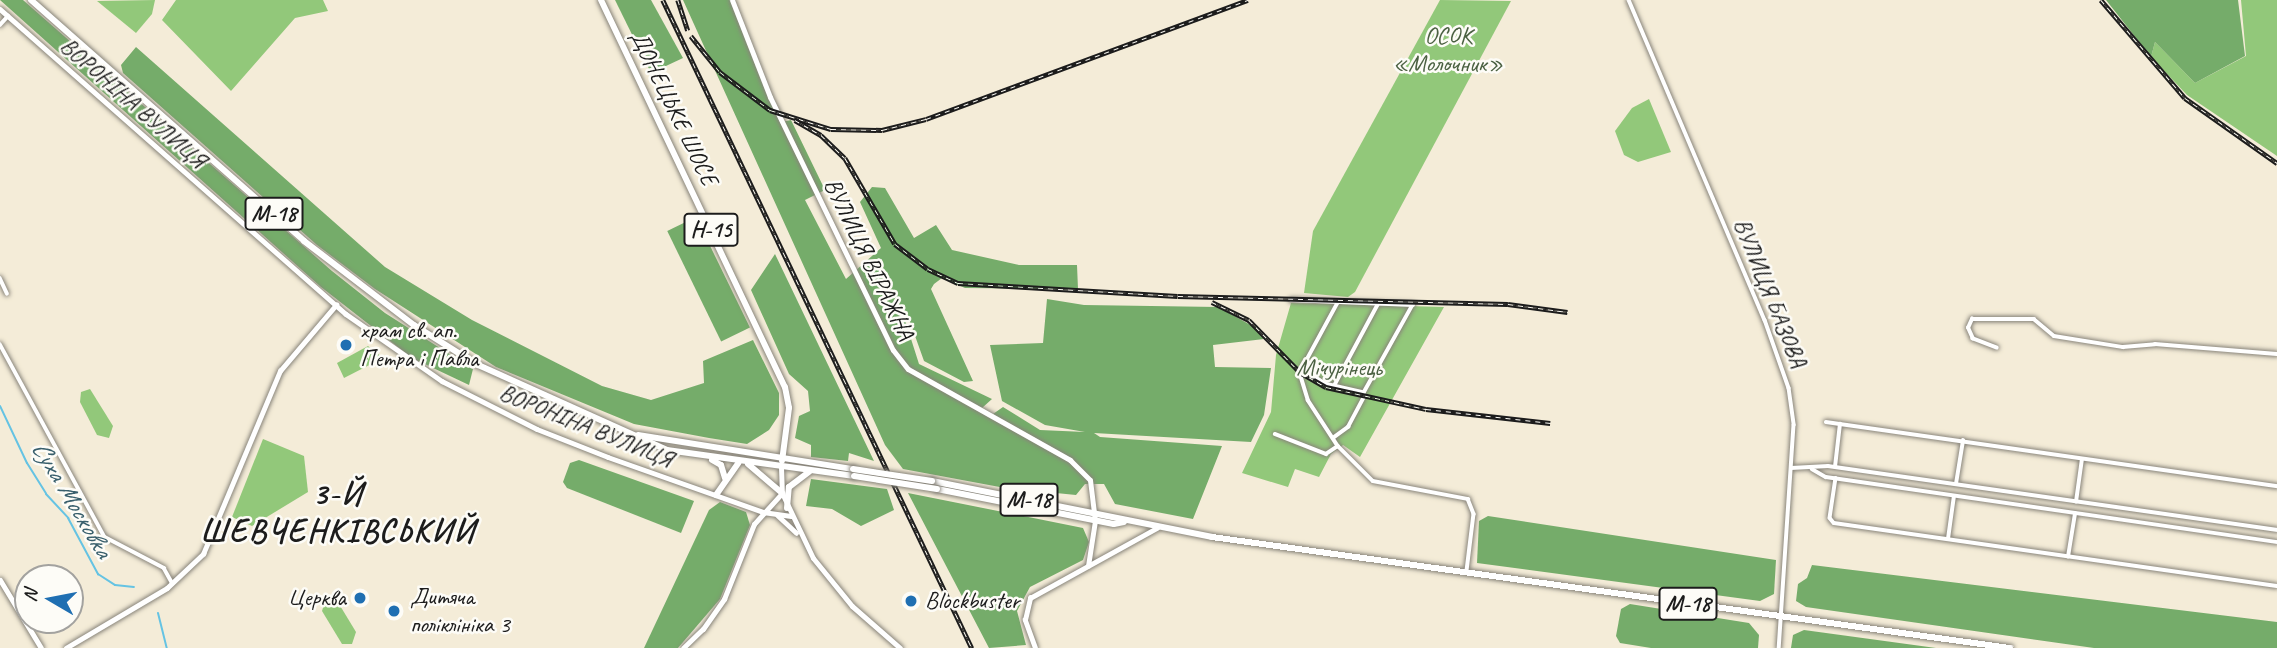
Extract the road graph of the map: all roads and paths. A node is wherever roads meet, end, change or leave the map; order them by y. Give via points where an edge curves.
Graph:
1 (31, 0) edge
2 (601, 0) edge
3 (732, 0) edge
4 (1629, 0) edge
5 (0, 9) edge
6 (8, 16) junction
7 (0, 25) edge
8 (0, 278) edge
9 (7, 293) dead end
10 (1291, 300) dead end
11 (1338, 303) junction
12 (1378, 304) junction
13 (336, 305) junction
14 (0, 344) edge
15 (1997, 348) dead end
16 (2277, 354) edge
17 (1302, 369) junction
18 (1334, 386) dead end
19 (1363, 399) dead end
20 (1826, 422) dead end
21 (1840, 424) junction
22 (1275, 434) dead end
23 (636, 435) junction
24 (1333, 438) junction
25 (1963, 441) junction
26 (1338, 446) junction
27 (705, 457) junction
28 (782, 458) junction
29 (2082, 459) junction
30 (743, 462) junction
31 (781, 467) junction
32 (1835, 467) junction
33 (1791, 468) junction
34 (1812, 469) junction
35 (811, 471) junction
36 (854, 473) junction
37 (1836, 478) junction
38 (725, 480) junction
39 (1956, 485) junction
40 (2277, 486) edge
41 (782, 493) junction
42 (716, 495) junction
43 (1954, 496) junction
44 (2076, 502) junction
45 (787, 508) junction
46 (763, 512) junction
47 (1096, 512) junction
48 (2075, 513) junction
49 (777, 515) junction
50 (790, 516) junction
51 (1096, 521) junction
52 (1124, 522) junction
53 (1157, 528) junction
54 (2277, 530) edge
55 (801, 539) junction
56 (1948, 540) junction
57 (2277, 542) edge
58 (2068, 557) junction
59 (1087, 567) junction
60 (1467, 573) junction
61 (0, 580) edge
62 (173, 584) junction
63 (2277, 586) edge
64 (1780, 617) junction
65 (41, 648) edge
66 (66, 648) edge
67 (683, 648) edge
68 (900, 648) edge
69 (1035, 648) edge
70 (1779, 648) edge
71 (2010, 648) edge

1 - 23 main road, М-18 via 304,241 414,325 490,372
2 - 28 main road, ДОНЕЦЬКЕ ШОСЕ / Н-15 via 785,387 789,408
3 - 47 main road, ВУЛИЦЯ ВІРАЖНА via 770,97 893,350 908,369 1070,460 1090,480
4 - 33 street, ВУЛИЦЯ БАЗОВА via 1789,388 1794,425
5 - 6 street, ВОРОНІНА ВУЛИЦЯ
6 - 7 street
6 - 13 street, ВОРОНІНА ВУЛИЦЯ
8 - 9 street
10 - 11 street
11 - 12 street
11 - 17 street
12 - 17 street via 1413,305 1364,393 1325,384
12 - 18 street
13 - 42 street, ВОРОНІНА ВУЛИЦЯ via 399,353 492,407 608,457
13 - 62 street via 280,371 214,534 203,554
14 - 62 street via 104,537 164,568
15 - 16 street via 1973,339 1968,328 1972,319 2023,317 2054,336 2123,346 2155,344
17 - 24 street via 1300,382 1308,400
19 - 24 street via 1348,427
20 - 21 street
21 - 25 street
21 - 32 street
22 - 26 street via 1326,454
23 - 27 main road, М-18 via 658,447
23 - 28 main road, М-18
24 - 26 street
25 - 29 street
25 - 39 street
26 - 60 street via 1379,484 1468,499 1474,514
27 - 30 main road, М-18
27 - 38 main road via 720,466
28 - 31 main road, ДОНЕЦЬКЕ ШОСЕ / Н-15
28 - 36 main road, М-18
29 - 40 street
29 - 44 street
30 - 31 main road, М-18
30 - 38 main road
30 - 41 main road
31 - 35 main road, М-18
31 - 41 main road
32 - 34 street
32 - 39 street
33 - 34 street
33 - 64 street, ВУЛИЦЯ БАЗОВА
34 - 37 street
35 - 36 main road, М-18
35 - 45 main road via 794,479
36 - 47 main road, М-18, bridge via 932,481
36 - 51 main road, М-18, bridge
37 - 43 street
37 - 56 street via 1832,522
38 - 42 main road
39 - 44 street
41 - 45 main road
41 - 46 main road
42 - 46 street, ВОРОНІНА ВУЛИЦЯ
43 - 48 street
43 - 56 street
44 - 54 street
45 - 50 main road
46 - 49 street, ВОРОНІНА ВУЛИЦЯ
46 - 67 main road via 724,599
47 - 51 main road, ВУЛИЦЯ ВІРАЖНА
47 - 52 main road, М-18
48 - 57 street
48 - 58 street
49 - 50 street, ВОРОНІНА ВУЛИЦЯ
49 - 55 main road
50 - 55 main road
51 - 52 main road, М-18
51 - 59 street, ВУЛИЦЯ ВІРАЖНА
52 - 53 main road, М-18
53 - 59 street
53 - 60 main road, М-18
55 - 68 main road via 827,579
56 - 58 street
58 - 63 street
59 - 69 street via 1030,598 1025,620
60 - 64 main road, М-18
61 - 65 main road
62 - 66 street
64 - 70 street, ВУЛИЦЯ БАЗОВА
64 - 71 main road, М-18

